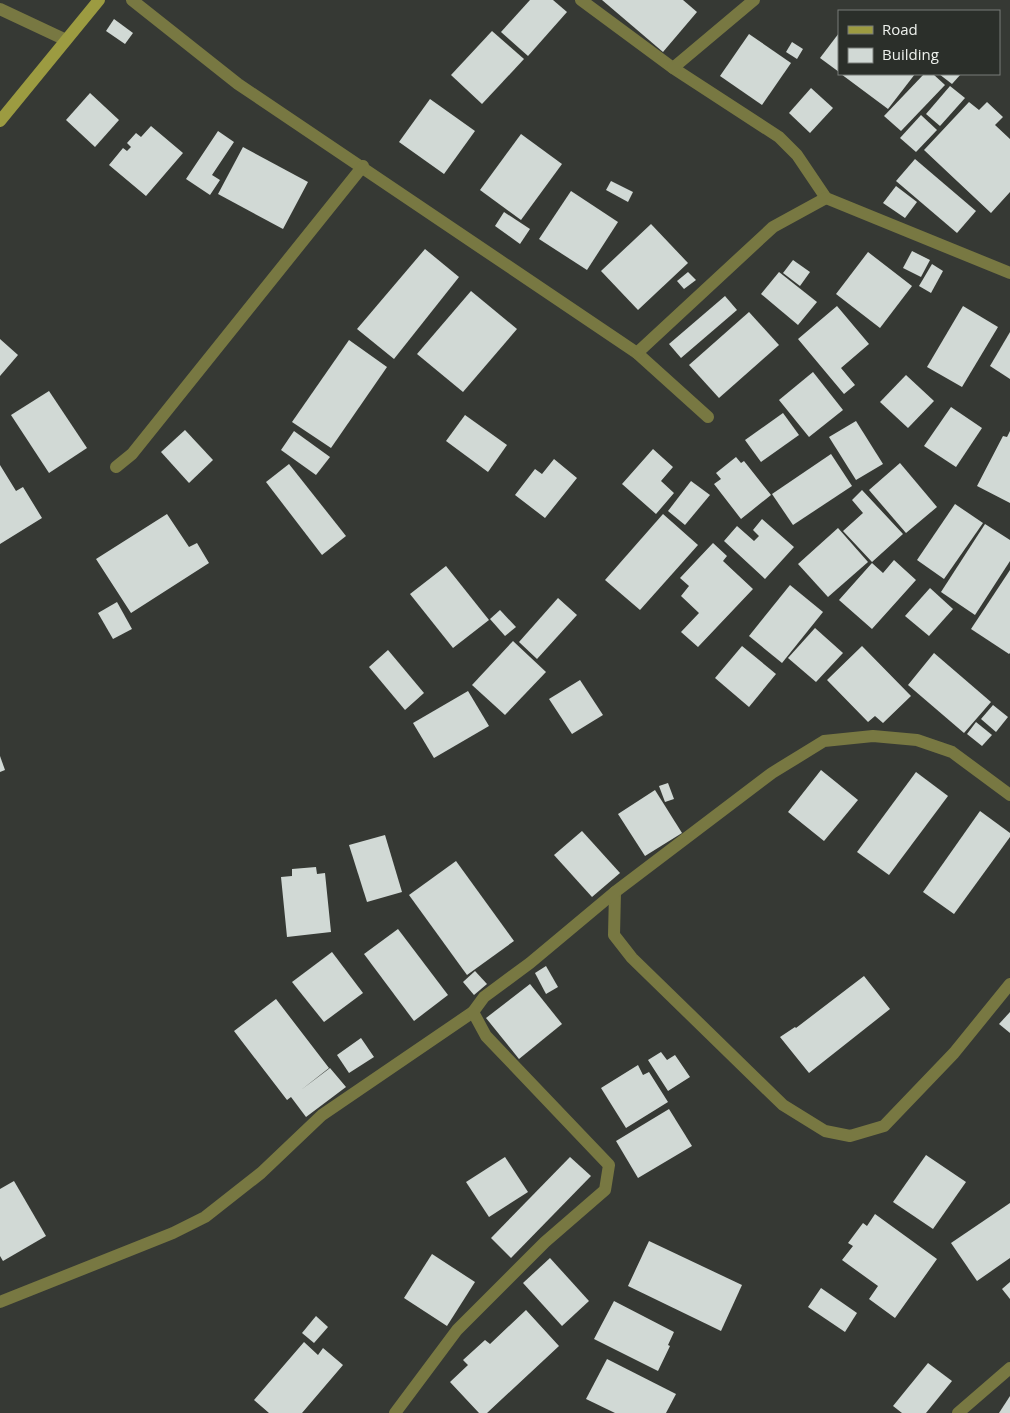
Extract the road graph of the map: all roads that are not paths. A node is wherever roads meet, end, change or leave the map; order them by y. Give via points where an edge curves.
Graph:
1 (99, 0) edge
2 (132, 0) edge
3 (581, 0) edge
4 (753, 0) edge
5 (0, 9) edge
6 (66, 40) junction
7 (673, 68) junction
8 (0, 121) edge
9 (363, 166) junction
10 (826, 198) junction
11 (1010, 273) edge
12 (637, 353) junction
13 (708, 417) dead end
14 (116, 467) dead end
15 (1010, 795) edge
16 (615, 892) junction
17 (1010, 984) edge
18 (473, 1012) junction
19 (0, 1302) edge
20 (1010, 1368) edge
21 (395, 1413) edge
22 (958, 1413) edge

1 - 6 main road
2 - 9 street via 238,84
3 - 7 street
4 - 7 street
5 - 6 street
6 - 8 main road
7 - 10 street via 780,137 797,155
9 - 12 street
9 - 14 street via 132,454
10 - 11 street
10 - 12 street via 773,226
12 - 13 street
15 - 16 street via 952,752 917,740 872,736 824,742 772,773
16 - 17 street via 614,935 632,958 783,1105 825,1131 850,1136 884,1126 954,1053
16 - 18 street via 484,997
18 - 19 street via 322,1115 261,1173 205,1217 173,1233
18 - 21 street via 486,1036 609,1165 605,1190 545,1242 457,1330
20 - 22 street

